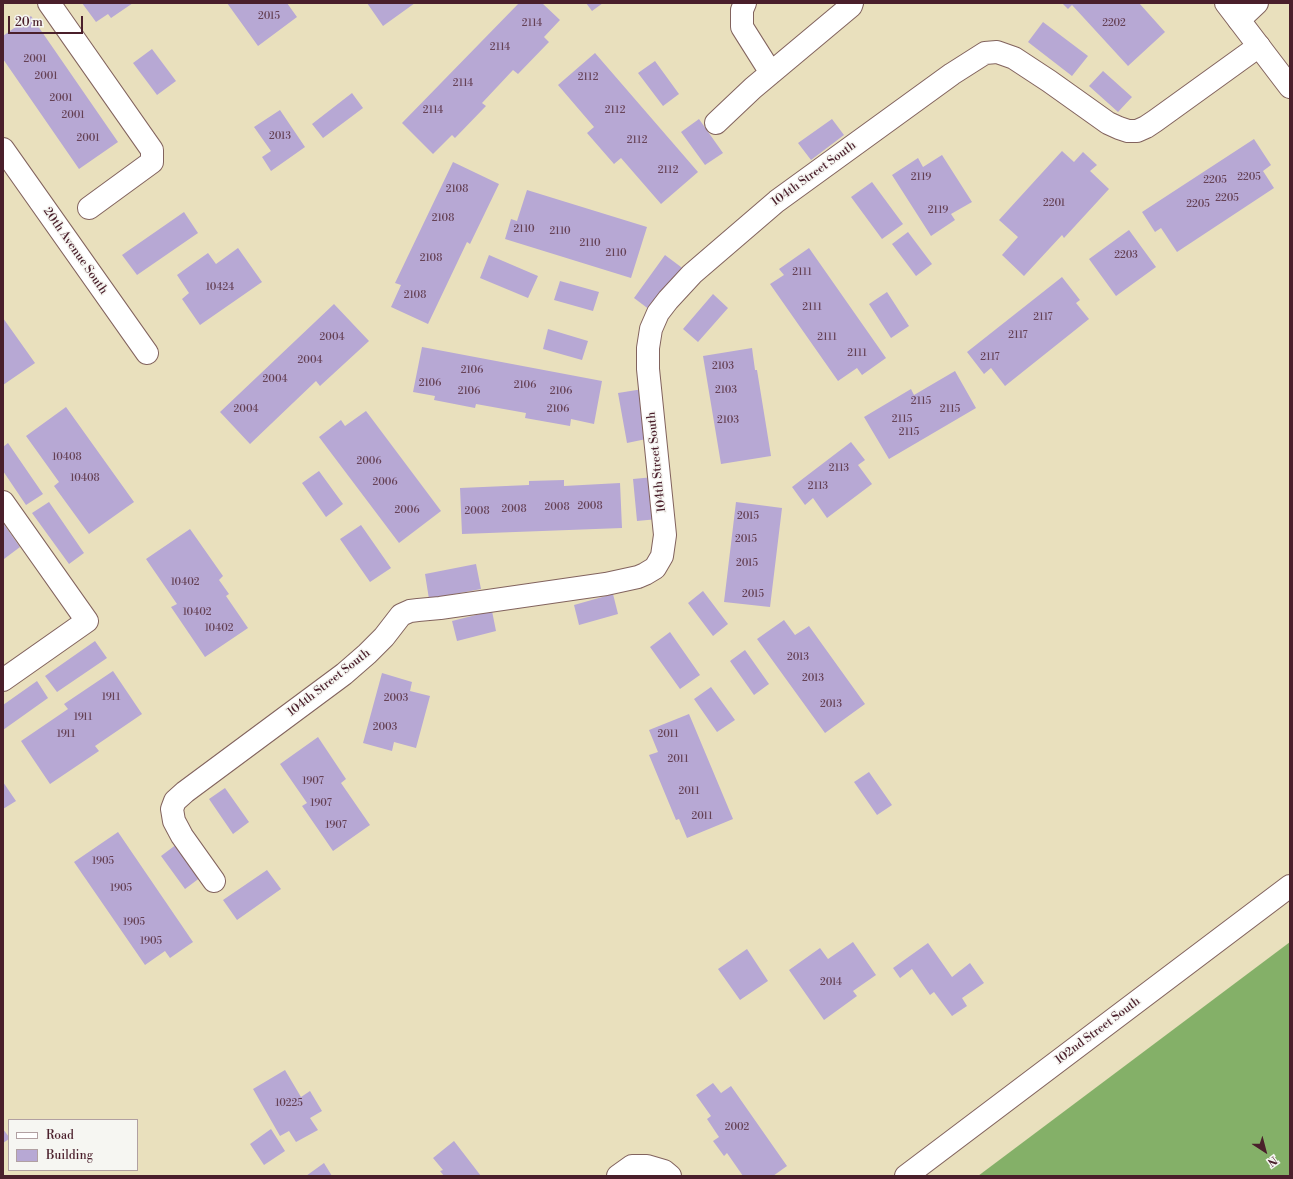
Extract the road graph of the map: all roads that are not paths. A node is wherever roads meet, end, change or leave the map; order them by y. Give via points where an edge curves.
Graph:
1 (49, 3) edge
2 (744, 3) edge
3 (852, 3) edge
4 (1257, 3) edge
5 (1233, 11) edge
6 (1259, 46) junction
7 (771, 73) junction
8 (1290, 87) edge
9 (716, 123) dead end
10 (3, 149) edge
11 (89, 208) dead end
12 (147, 353) dead end
13 (3, 502) edge
14 (3, 680) edge
15 (214, 881) dead end
16 (1290, 886) edge
17 (618, 1176) edge
18 (670, 1176) edge
19 (906, 1176) edge

1 - 11 street via 152,150 152,162
2 - 7 street via 742,26
3 - 7 street
4 - 5 street
5 - 6 street
6 - 8 street
6 - 15 street, 104th Street South via 1137,131 1128,131 1108,123 1014,58 990,52 979,56 952,74 777,200 692,274 662,309 651,329 648,369 665,535 662,556 655,568 638,577 606,584 410,611 401,615 368,654 350,669 175,801 172,809 174,821
7 - 9 street
10 - 12 street, 20th Avenue South
13 - 14 street via 87,621
16 - 19 street, 102nd Street South
17 - 18 street via 632,1166 647,1166 664,1171

